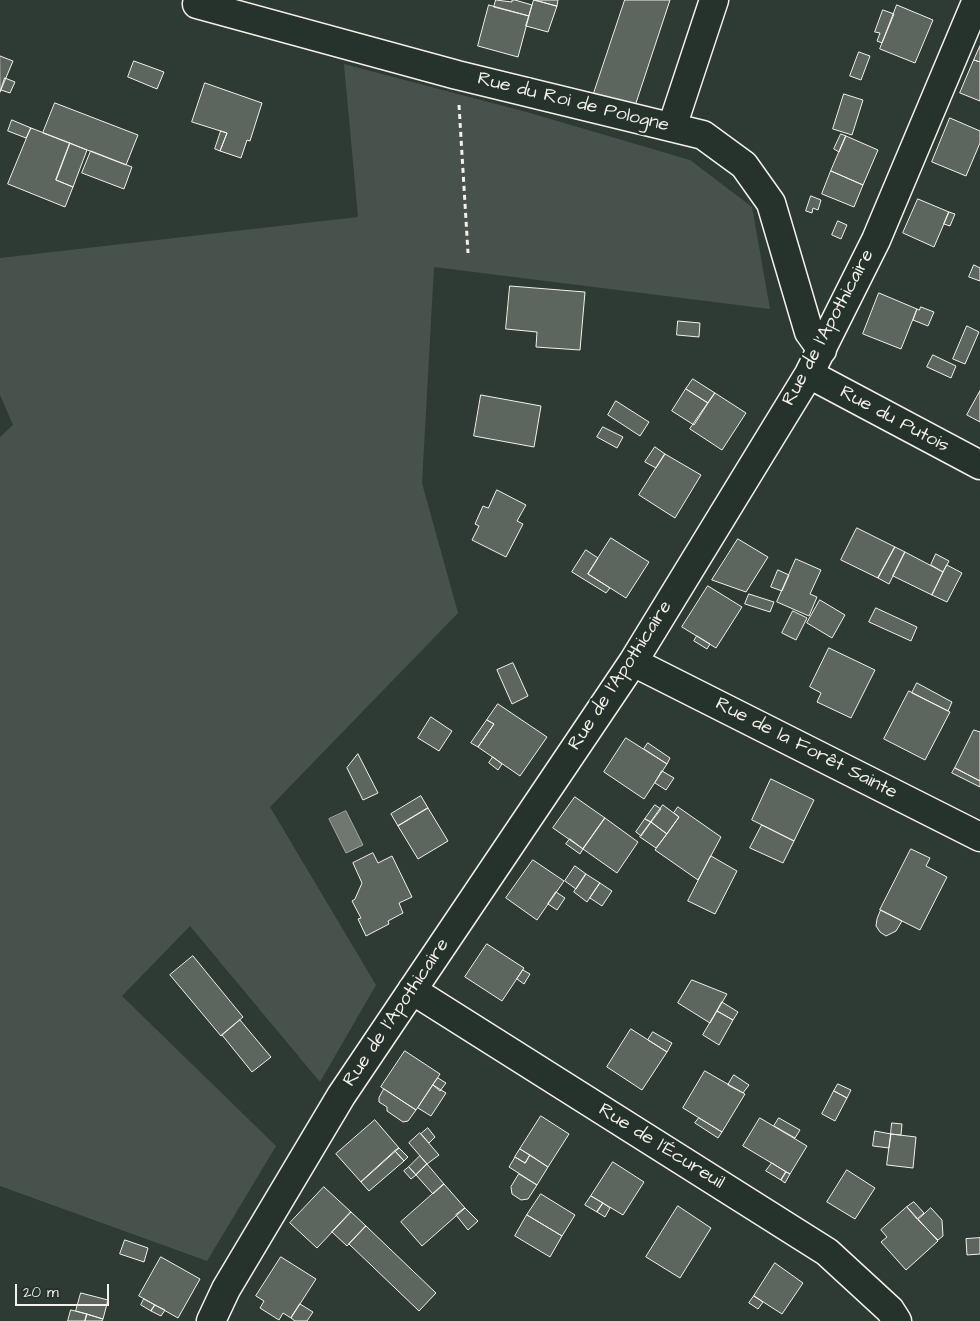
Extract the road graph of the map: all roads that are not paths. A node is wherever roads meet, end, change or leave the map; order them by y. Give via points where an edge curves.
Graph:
1 (714, 0) edge
2 (977, 0) edge
3 (197, 4) dead end
4 (672, 127) junction
5 (822, 350) junction
6 (809, 374) junction
7 (980, 465) edge
8 (633, 662) junction
9 (980, 837) edge
10 (412, 990) junction
11 (211, 1321) edge
12 (897, 1321) edge

1 - 4 street
2 - 5 street, Rue de l'Apothicaire via 876,240
3 - 4 street, Rue du Roi de Pologne via 457,75
4 - 5 street, Rue du Roi de Pologne via 704,135 744,165 771,203 809,332
5 - 6 street, Rue de l'Apothicaire
6 - 7 street, Rue du Putois
6 - 8 street, Rue de l'Apothicaire
8 - 9 street, Rue de la Forêt Sainte
8 - 10 street, Rue de l'Apothicaire
10 - 11 street, Rue de l'Apothicaire via 341,1096 226,1289
10 - 12 street, Rue de l'Écureuil via 827,1252 890,1310

